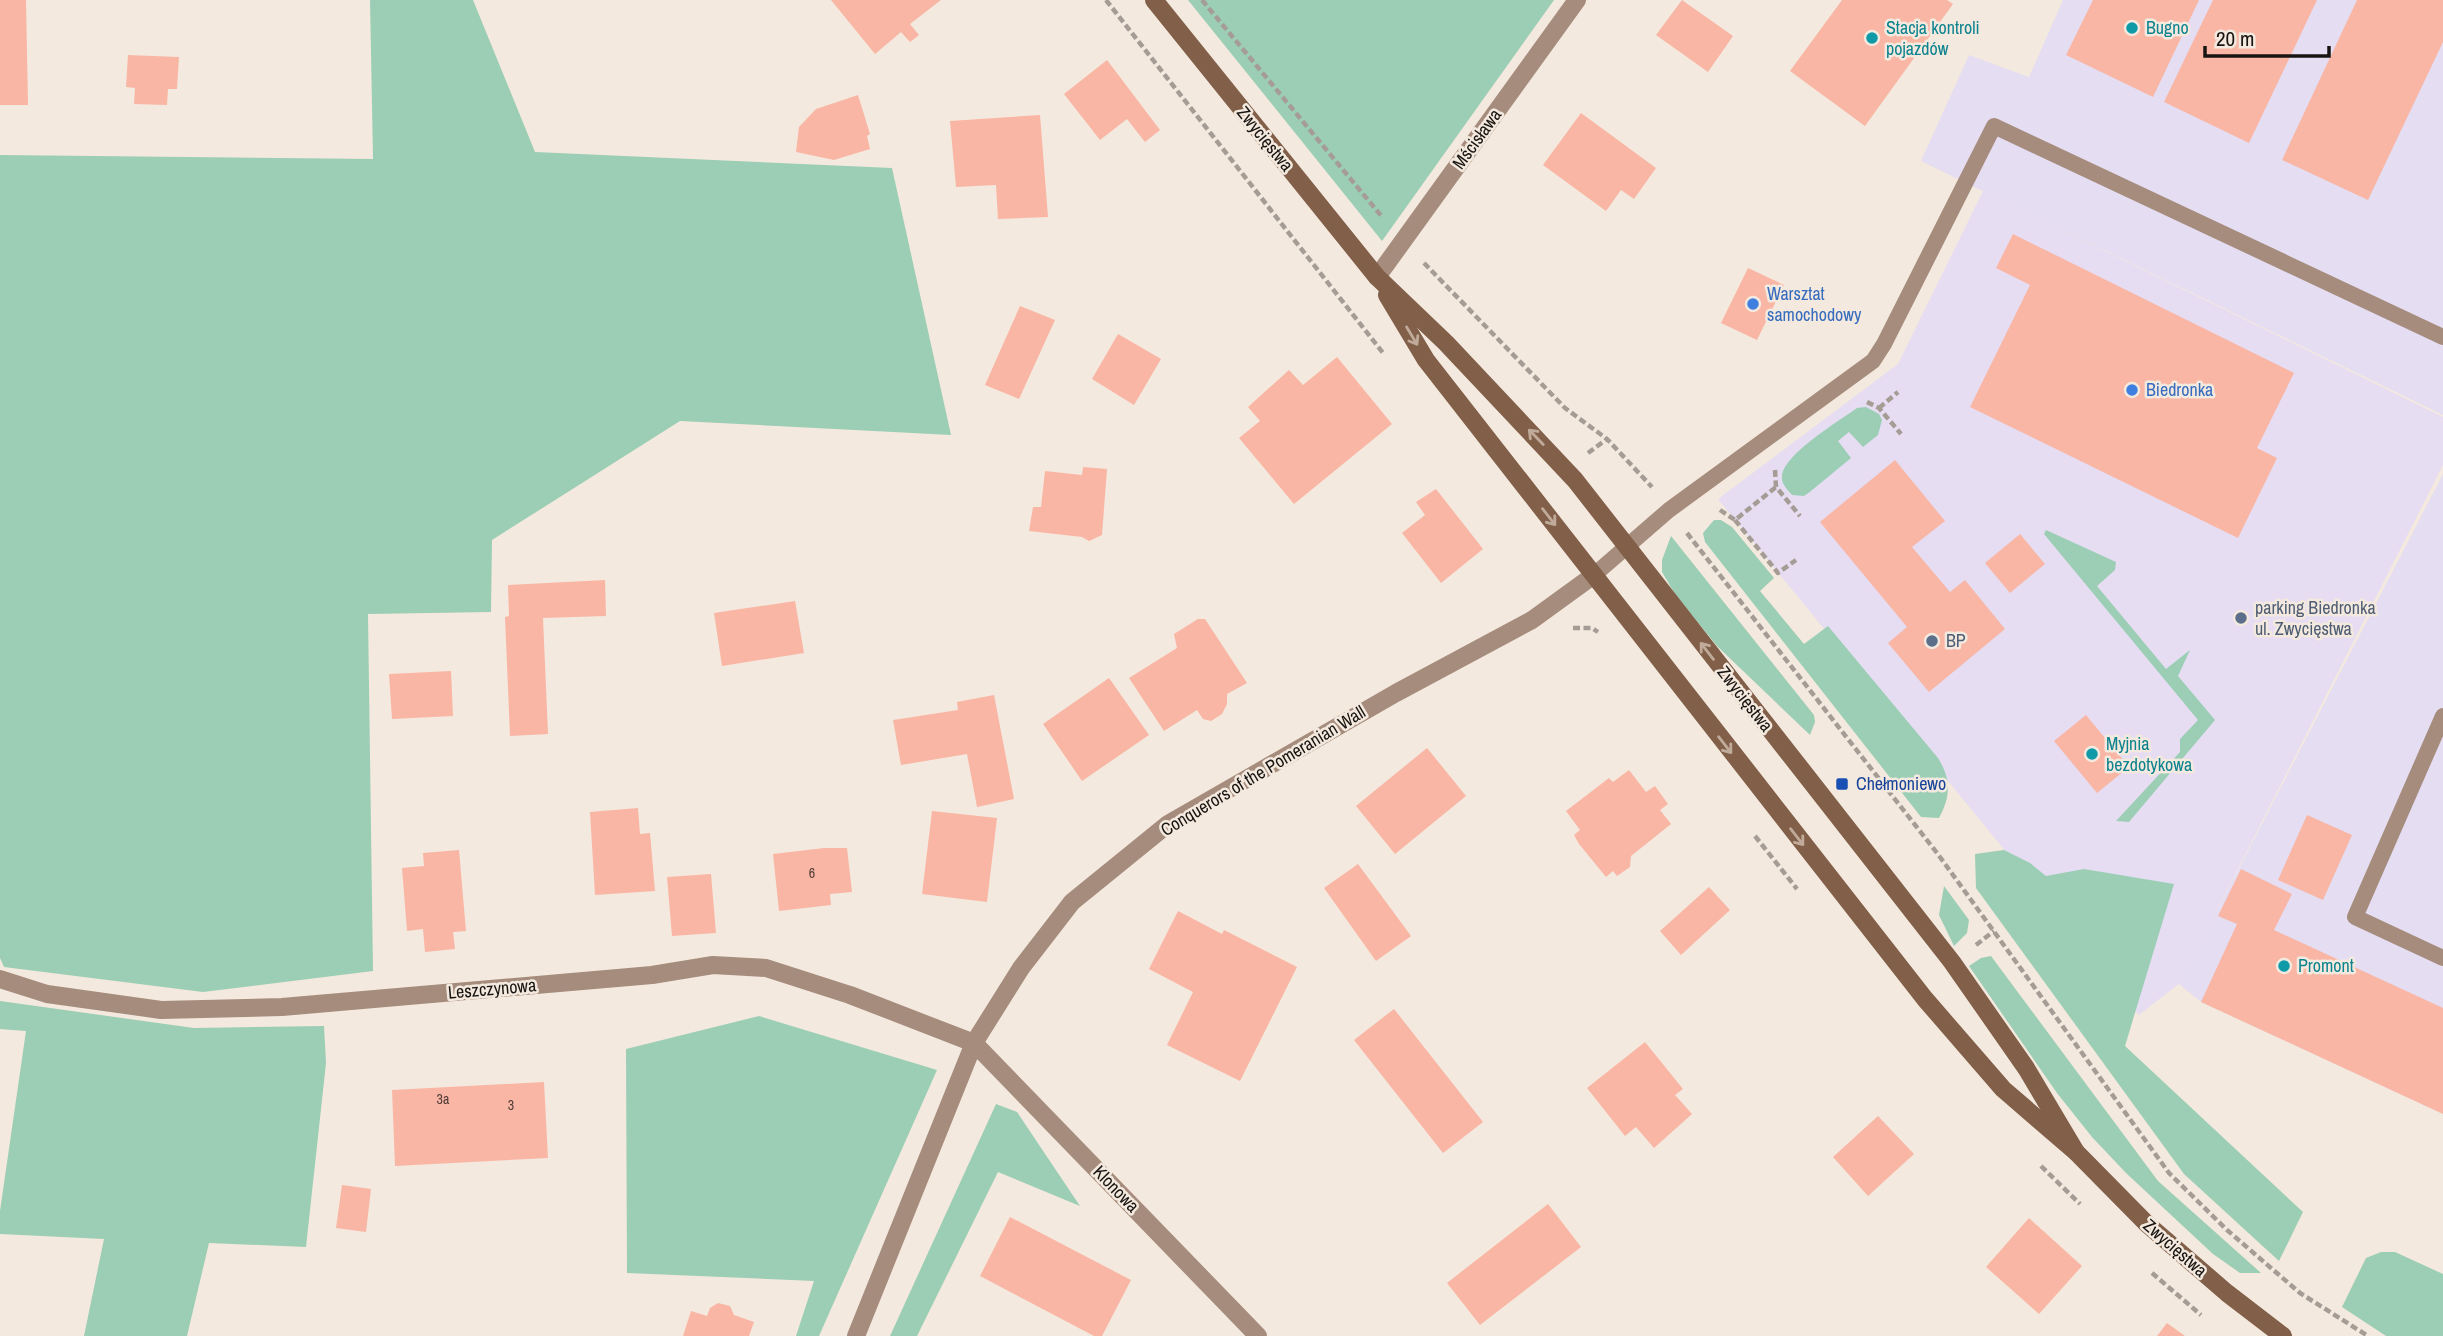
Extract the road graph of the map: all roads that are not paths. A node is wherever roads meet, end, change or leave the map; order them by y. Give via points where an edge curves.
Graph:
1 (1154, 0) edge
2 (1577, 0) edge
3 (1377, 277) junction
4 (2443, 337) edge
5 (1627, 547) junction
6 (1594, 575) junction
7 (2443, 716) edge
8 (2443, 958) edge
9 (0, 979) edge
10 (974, 1043) junction
11 (2076, 1152) junction
12 (856, 1336) edge
13 (1258, 1336) edge
14 (2283, 1336) edge

1 - 3 main road, Zwycięstwa
2 - 3 street, Mścisława
5 -> 3 main road, Zwycięstwa via 1548,450
3 -> 6 main road, Zwycięstwa via 1426,360
4 - 5 lane via 1994,126 1872,361 1669,510
5 - 6 lane
11 -> 5 main road, Zwycięstwa via 2026,1068 1952,962
6 - 10 street, Conquerors of the Pomeranian Wall via 1532,620 1168,824 1072,902 1021,968
6 -> 11 main road, Zwycięstwa via 1858,916 2003,1089
7 - 8 lane via 2355,917
9 - 10 street, Leszczynowa via 47,994 160,1010 282,1007 652,975 713,965 766,968
10 - 12 street, Conquerors of the Pomeranian Wall
10 - 13 street, Klonowa
11 - 14 main road, Zwycięstwa via 2147,1224

